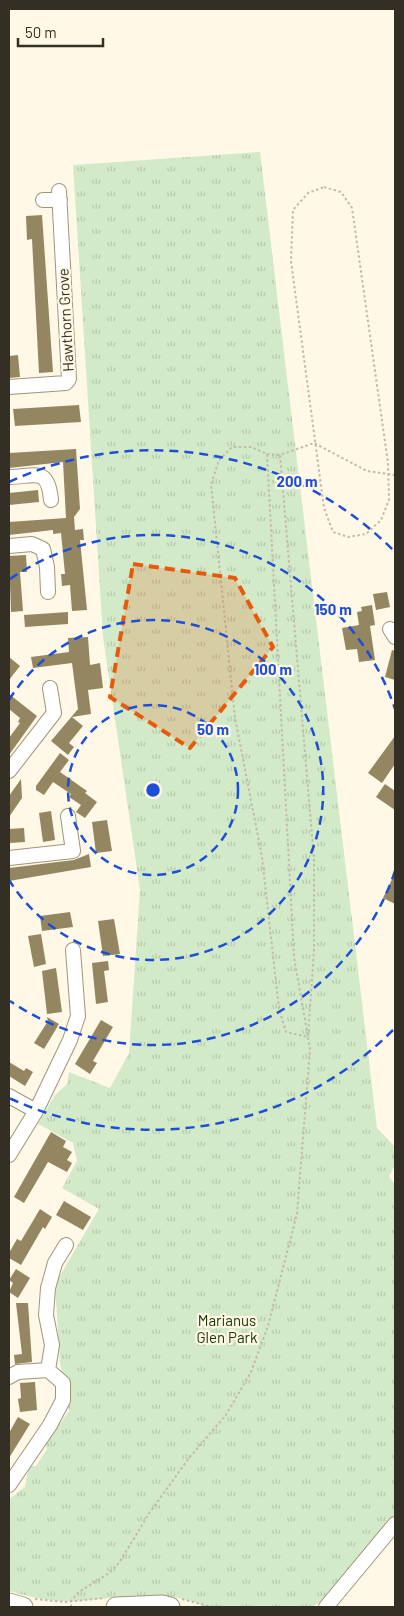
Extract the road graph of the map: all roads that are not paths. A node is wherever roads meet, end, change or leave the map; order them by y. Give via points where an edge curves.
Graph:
1 (43, 200) dead end
2 (9, 387) edge
3 (9, 477) edge
4 (51, 500) dead end
5 (9, 546) edge
6 (48, 592) dead end
7 (50, 688) dead end
8 (9, 771) edge
9 (68, 816) dead end
10 (9, 858) edge
11 (73, 950) dead end
12 (9, 1096) edge
13 (36, 1111) junction
14 (9, 1155) edge
15 (66, 1245) dead end
16 (48, 1370) junction
17 (9, 1377) edge
18 (9, 1485) edge
19 (395, 1524) edge
20 (9, 1603) edge
21 (23, 1607) edge
22 (116, 1607) edge
23 (170, 1607) edge
24 (326, 1607) edge

1 - 2 street, Hawthorn Grove via 60,196 69,379 66,383
3 - 4 street via 40,475 46,478
5 - 6 street via 32,544 42,549
7 - 8 street via 54,713
9 - 10 street via 73,851
11 - 13 street via 78,1016
12 - 13 street
13 - 14 street
15 - 16 street via 55,1263 48,1288 46,1316 52,1345
16 - 17 street via 18,1372
16 - 18 street via 63,1383 63,1400
19 - 24 street
20 - 21 street
22 - 23 street

